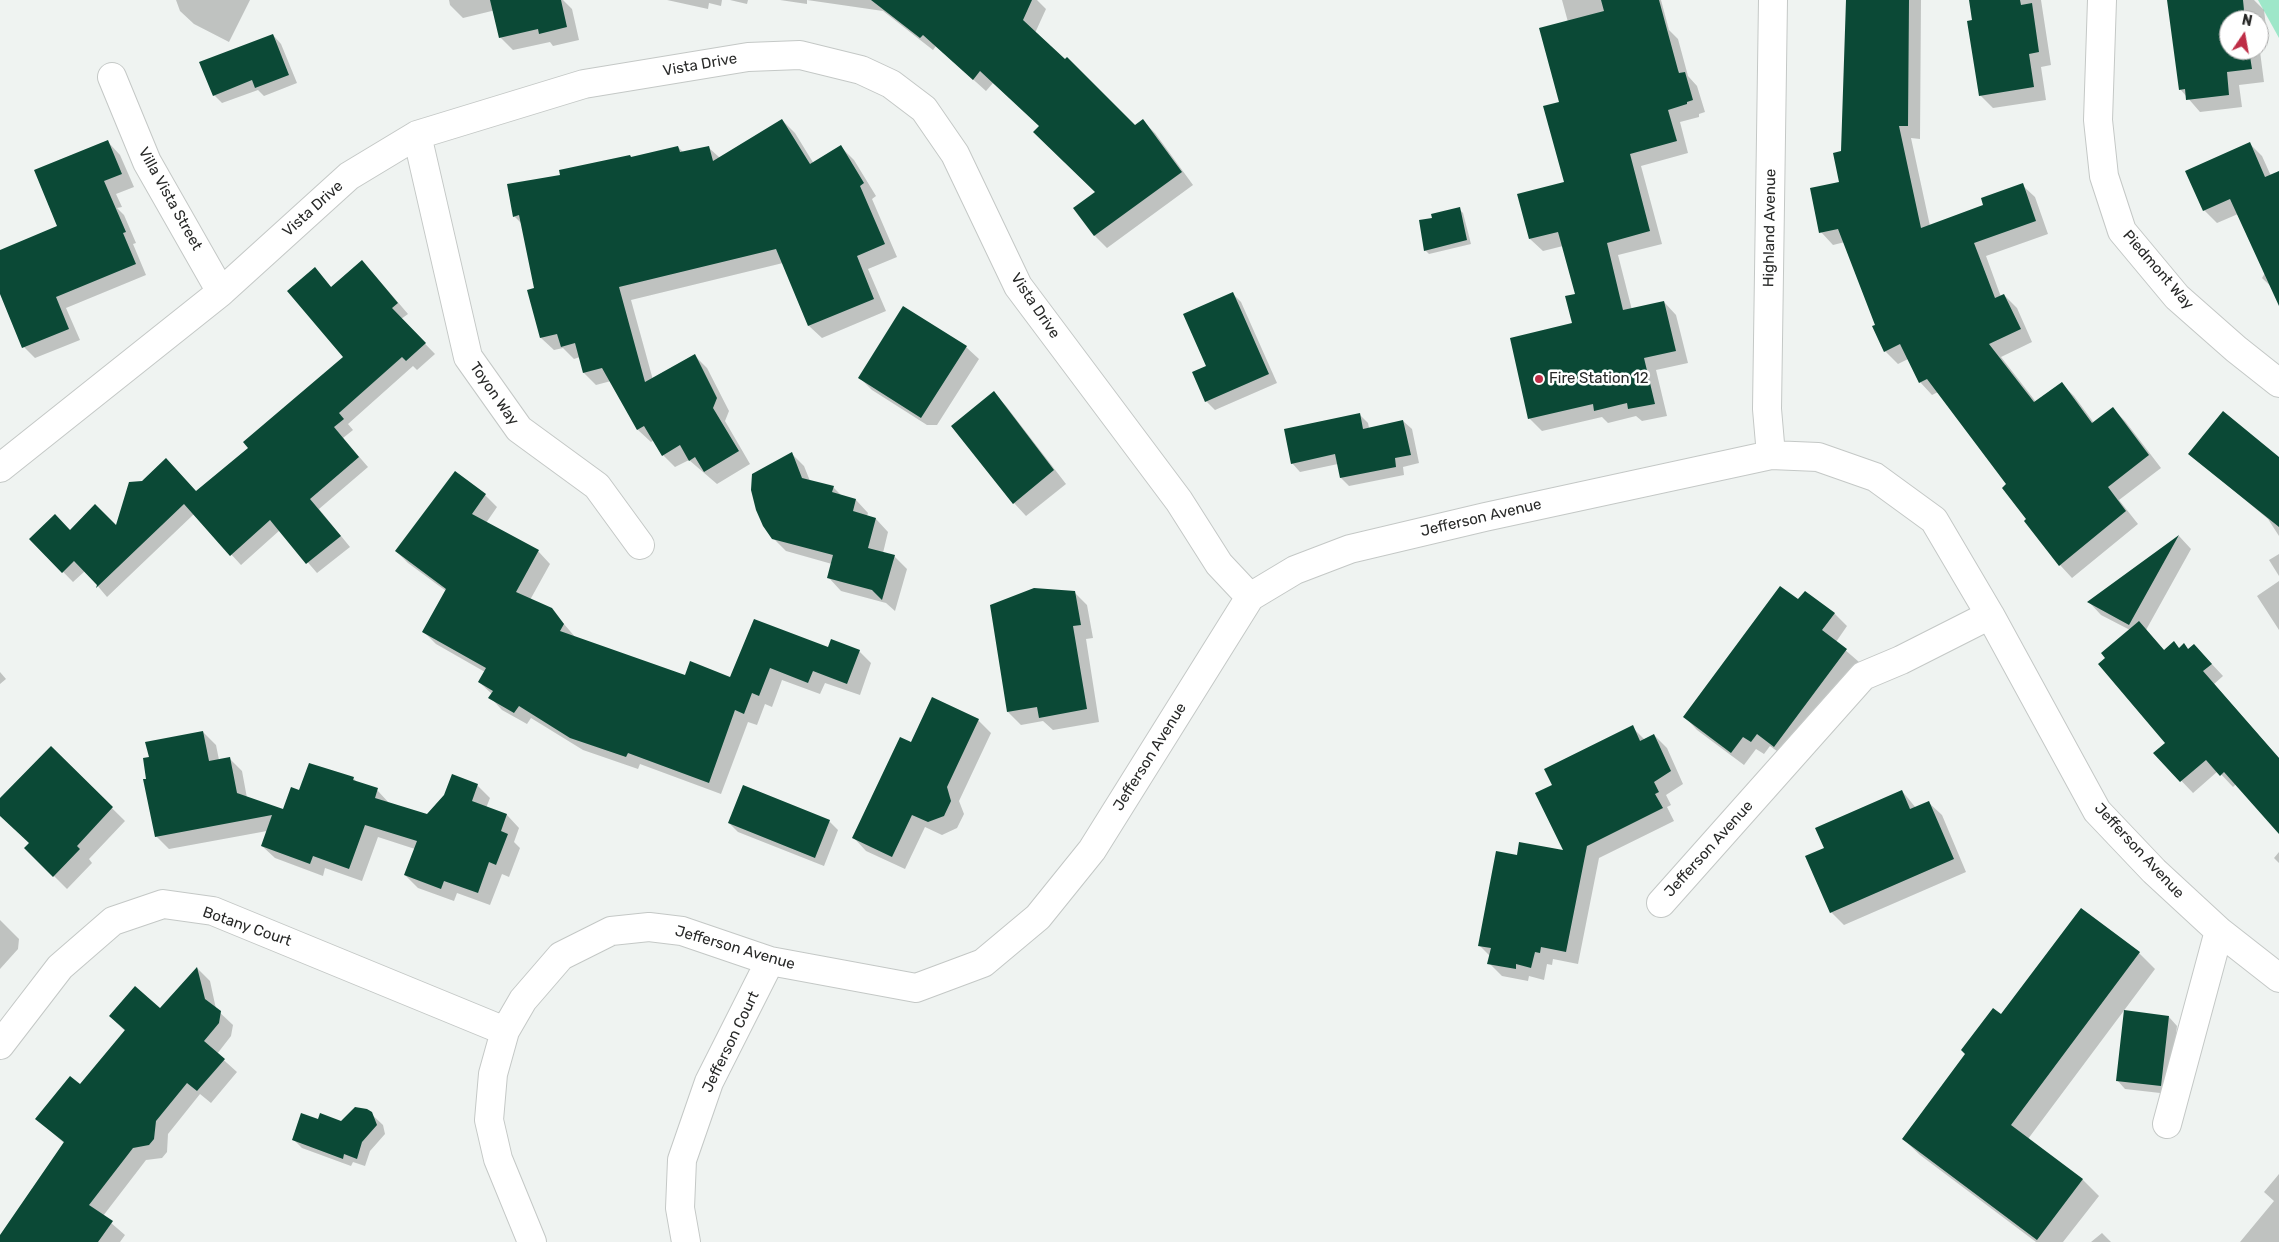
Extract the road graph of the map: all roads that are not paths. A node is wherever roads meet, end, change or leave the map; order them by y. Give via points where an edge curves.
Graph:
1 (1773, 0) edge
2 (2102, 0) edge
3 (112, 77) dead end
4 (417, 135) junction
5 (221, 292) junction
6 (2279, 383) edge
7 (1771, 455) junction
8 (0, 468) edge
9 (640, 545) dead end
10 (1250, 597) junction
11 (1990, 615) junction
12 (1661, 903) dead end
13 (2219, 931) junction
14 (770, 961) junction
15 (2279, 978) edge
16 (505, 1031) junction
17 (0, 1045) edge
18 (2167, 1124) dead end
19 (532, 1242) edge
20 (686, 1242) edge

1 - 7 street, Highland Avenue via 1767,409
2 - 6 street, Piedmont Way via 2098,120 2104,176 2122,231 2177,297
3 - 5 street, Villa Vista Street via 147,162
4 - 5 street, Vista Drive via 349,176
4 - 9 street, Toyon Way via 468,357 519,429 597,486
4 - 10 street, Vista Drive via 584,84 748,57 800,55 861,70 891,84 924,109 955,154 1018,286 1178,501 1219,564
5 - 8 street, Vista Drive
7 - 10 street, Jefferson Avenue via 1350,549 1295,570
7 - 11 street, Jefferson Avenue via 1818,457 1882,482 1934,520
10 - 14 street, Jefferson Avenue via 1092,850 1038,918 984,963 916,988
11 - 12 street, Jefferson Avenue via 1863,676
11 - 13 street, Jefferson Avenue via 2097,811 2154,871
13 - 15 street, Jefferson Avenue
13 - 18 street
14 - 16 street, Jefferson Avenue via 682,931 649,927 611,931 561,956 523,1000
14 - 20 street, Jefferson Court via 709,1082 682,1160 680,1208
16 - 17 street, Botany Court via 213,911 163,904 113,921 60,966
16 - 19 street, Jefferson Avenue via 493,1074 489,1120 498,1159

